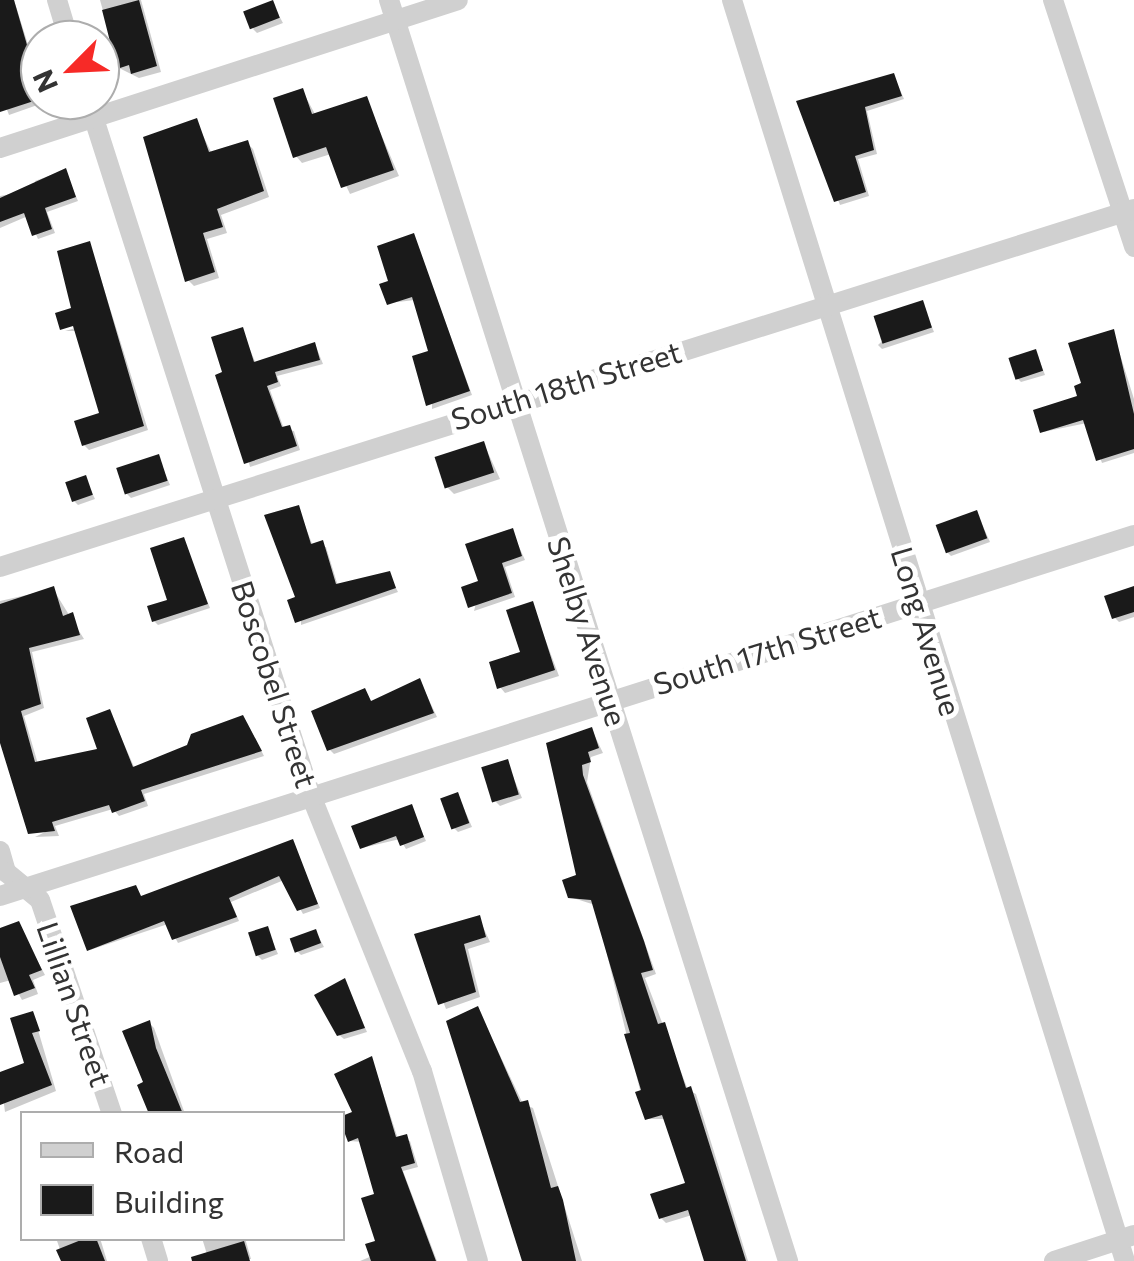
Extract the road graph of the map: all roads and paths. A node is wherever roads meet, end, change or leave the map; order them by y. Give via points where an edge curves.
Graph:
1 (458, 0) edge
2 (732, 0) edge
3 (1053, 0) edge
4 (392, 10) edge
5 (120, 99) edge
6 (65, 120) edge
7 (95, 120) edge
8 (0, 148) edge
9 (1129, 211) edge
10 (1134, 247) edge
11 (826, 304) junction
12 (514, 402) junction
13 (215, 498) junction
14 (1134, 535) edge
15 (0, 567) edge
16 (918, 603) junction
17 (609, 698) junction
18 (310, 793) junction
19 (0, 851) edge
20 (22, 888) junction
21 (0, 896) edge
22 (111, 1111) edge
23 (1126, 1245) edge
24 (478, 1261) edge
25 (788, 1261) edge
26 (1054, 1261) edge

1 - 4 street
2 - 11 street, Long Avenue
3 - 9 street
4 - 5 street
4 - 12 street, Shelby Avenue
6 - 8 street
7 - 13 street, Boscobel Street
9 - 10 street
9 - 11 street, South 18th Street
11 - 12 street, South 18th Street
11 - 16 street, Long Avenue
12 - 13 street, South 18th Street
12 - 17 street, Shelby Avenue
13 - 15 street, South 18th Street
13 - 18 street, Boscobel Street
14 - 16 street, South 17th Street
16 - 17 street, South 17th Street
16 - 23 street, Long Avenue
17 - 18 street, South 17th Street
17 - 25 street, Shelby Avenue
18 - 20 street, South 17th Street
18 - 24 street, Boscobel Street via 422,1072
19 - 20 street, Lillian Street
20 - 21 street, South 17th Street
20 - 22 street, Lillian Street via 40,900
23 - 26 street

